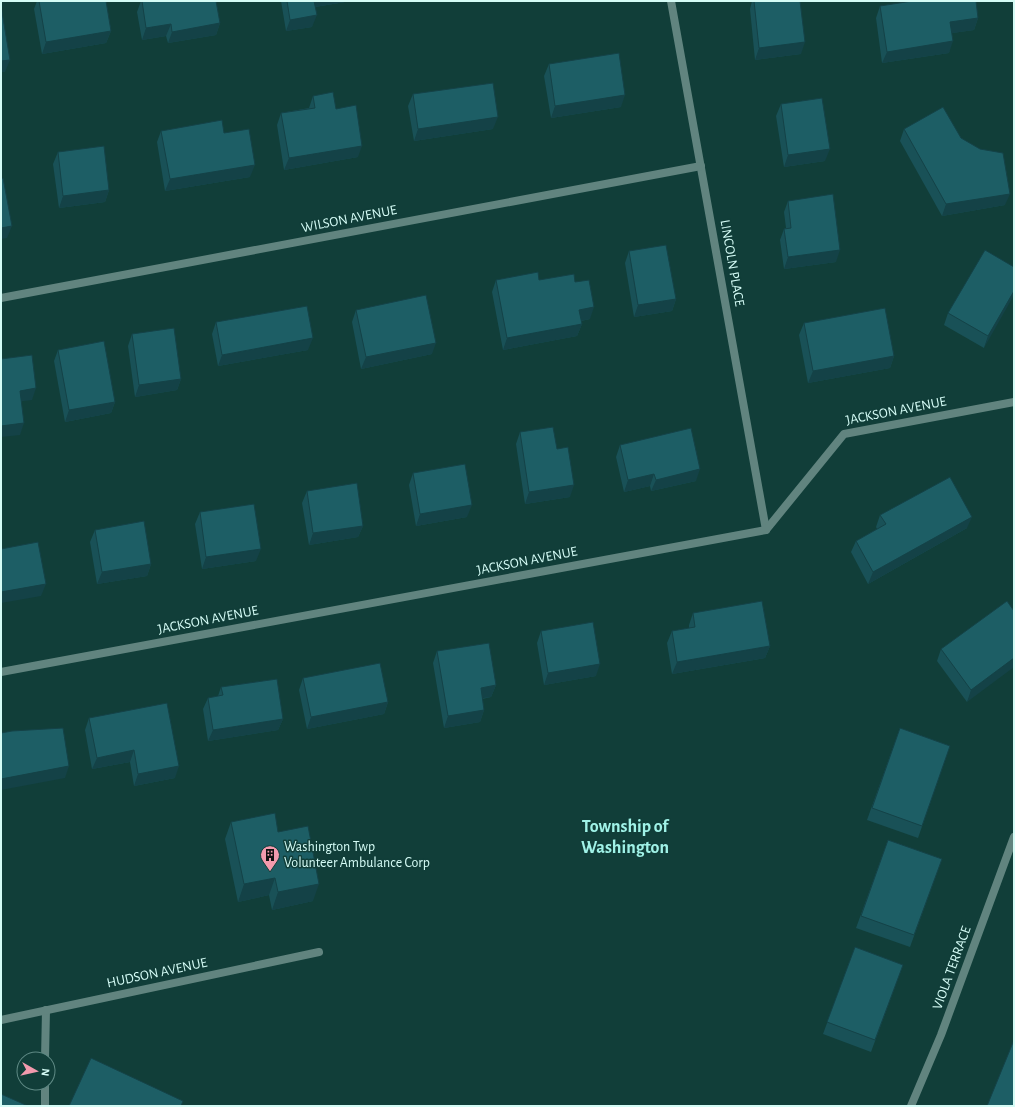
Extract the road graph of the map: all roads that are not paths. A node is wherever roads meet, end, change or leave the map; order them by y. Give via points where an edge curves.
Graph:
1 (671, 1) edge
2 (701, 166) junction
3 (1, 298) edge
4 (1014, 402) edge
5 (766, 530) junction
6 (1, 672) edge
7 (1014, 837) edge
8 (319, 952) dead end
9 (46, 1010) junction
10 (1, 1020) edge
11 (45, 1051) edge
12 (45, 1091) edge
13 (44, 1106) edge
14 (911, 1106) edge

1 - 2 street, LINCOLN PLACE
2 - 3 street, WILSON AVENUE
2 - 5 street, LINCOLN PLACE
4 - 5 street, JACKSON AVENUE via 844,434
5 - 6 street, JACKSON AVENUE
7 - 14 street, VIOLA TERRACE via 941,1034
8 - 9 street, HUDSON AVENUE
9 - 10 street, HUDSON AVENUE
9 - 11 street
12 - 13 street

